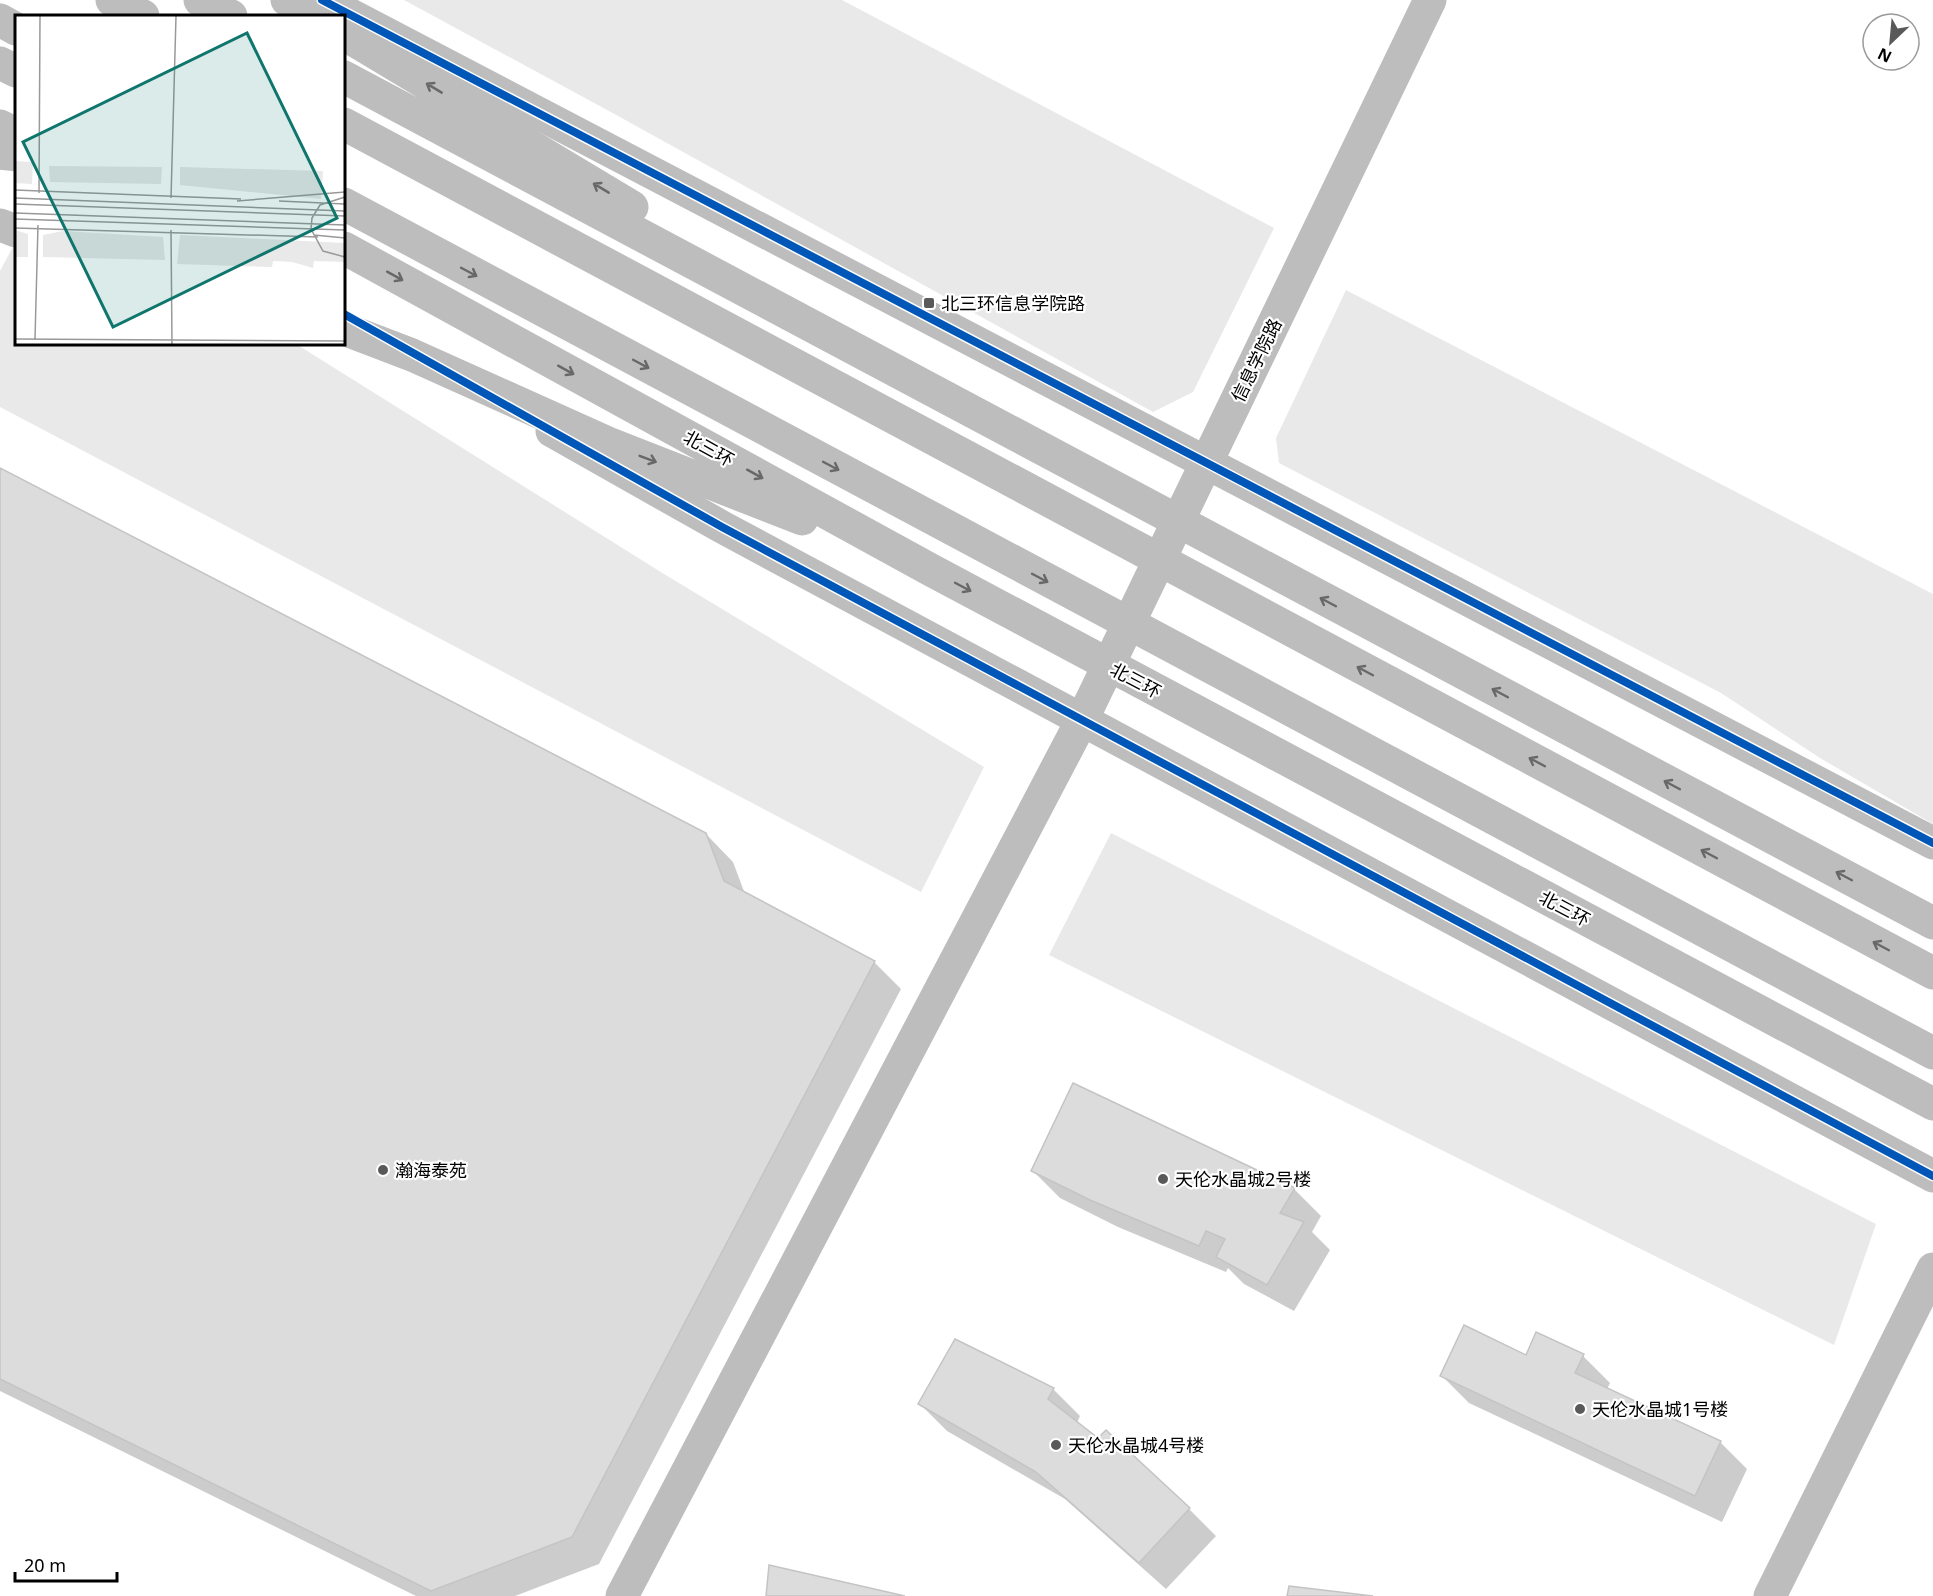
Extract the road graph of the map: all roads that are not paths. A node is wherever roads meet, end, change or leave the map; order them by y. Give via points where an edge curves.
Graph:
1 (112, 0) edge
2 (200, 0) edge
3 (223, 0) edge
4 (287, 0) edge
5 (322, 0) edge
6 (1430, 0) edge
7 (140, 15) edge
8 (217, 15) edge
9 (229, 15) edge
10 (313, 15) edge
11 (0, 20) edge
12 (15, 28) edge
13 (345, 35) edge
14 (0, 63) edge
15 (15, 70) edge
16 (345, 78) edge
17 (345, 125) edge
18 (0, 126) edge
19 (15, 134) edge
20 (0, 153) edge
21 (15, 156) edge
22 (345, 205) edge
23 (0, 225) edge
24 (15, 231) edge
25 (345, 249) edge
26 (345, 315) edge
27 (345, 329) edge
28 (975, 413) junction
29 (1207, 462) junction
30 (1159, 561) junction
31 (931, 570) junction
32 (1128, 624) junction
33 (1082, 720) junction
34 (1933, 843) edge
35 (1933, 923) edge
36 (1933, 973) edge
37 (1933, 1053) edge
38 (1933, 1104) edge
39 (1933, 1176) edge
40 (1933, 1269) edge
41 (622, 1596) edge
42 (1770, 1596) edge

1 - 7 main road
2 - 9 main road
3 - 8 main road
4 - 10 main road
5 - 29 main road
6 - 29 main road, 信息学院路
11 - 12 main road
28 -> 13 main road
14 - 15 main road
16 - 28 main road
17 - 30 main road
18 - 19 main road
20 - 21 main road
22 -> 32 main road
23 - 24 main road
25 -> 31 main road, 北三环
26 - 33 main road via 722,527
27 -> 31 main road via 412,355 608,443
35 -> 28 main road
29 - 30 main road, 信息学院路
29 - 34 main road
30 - 32 main road, 信息学院路
36 -> 30 main road
31 -> 38 main road, 北三环
32 - 33 main road, 信息学院路
32 - 37 main road
33 - 39 main road
33 - 41 main road, 信息学院路
40 - 42 main road

